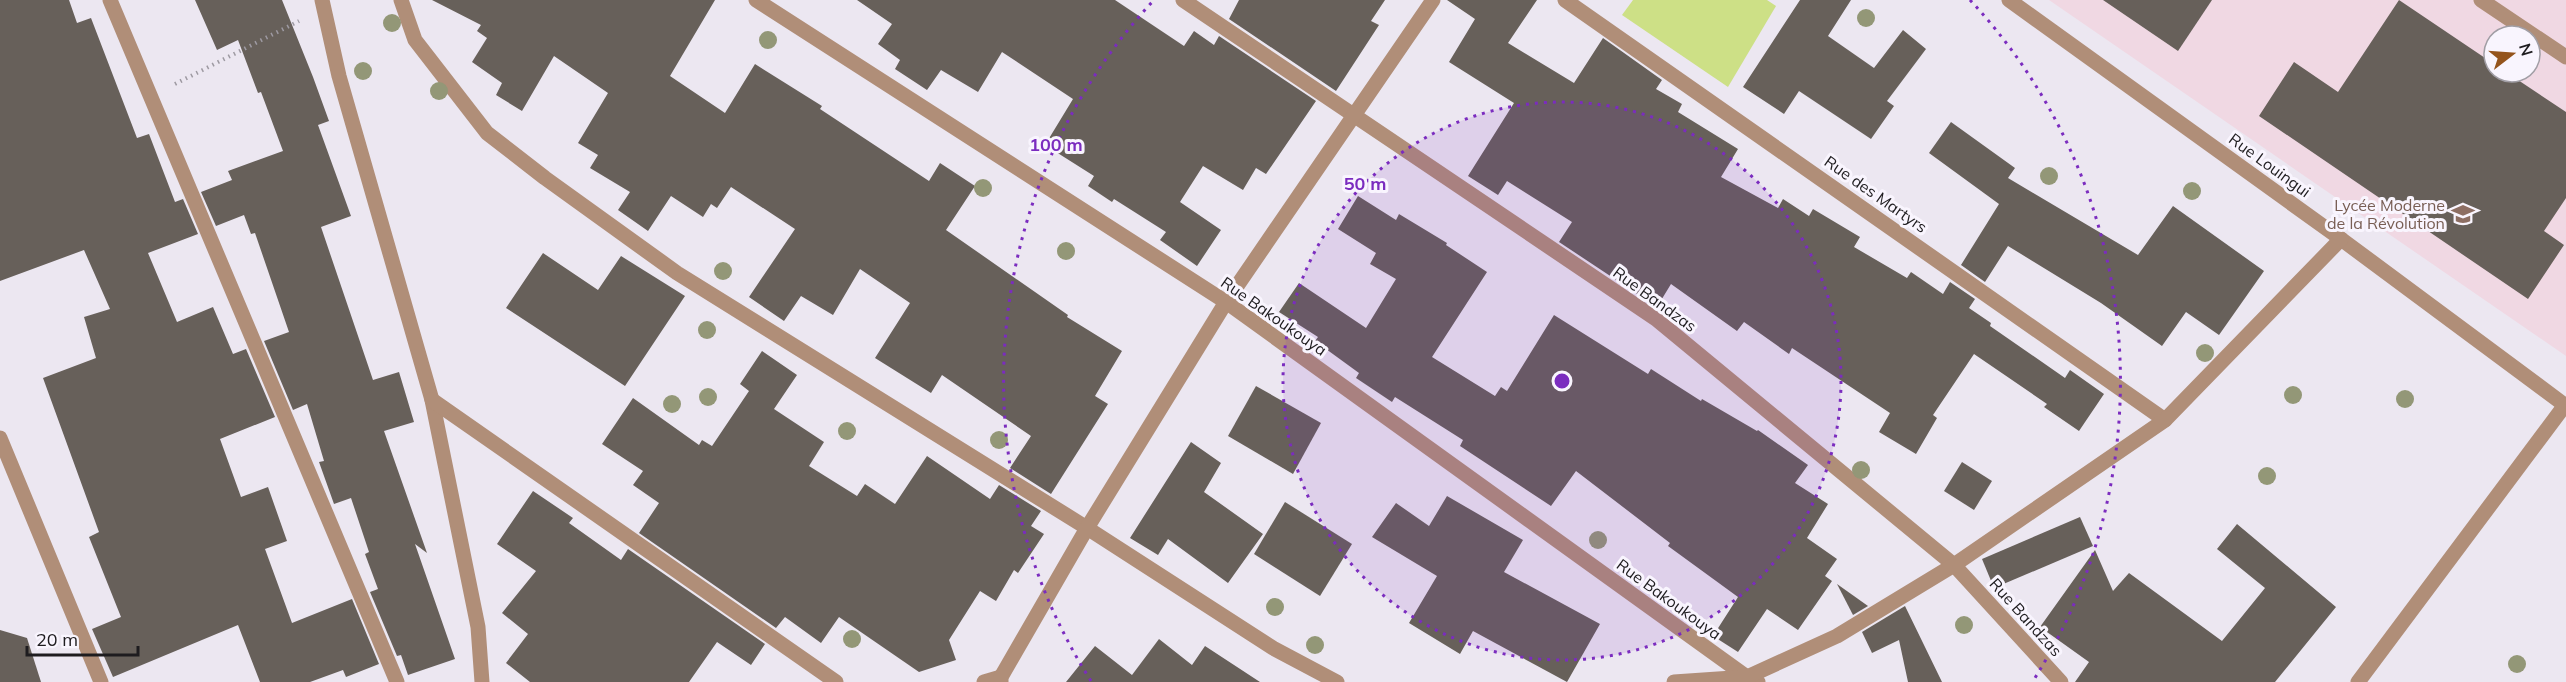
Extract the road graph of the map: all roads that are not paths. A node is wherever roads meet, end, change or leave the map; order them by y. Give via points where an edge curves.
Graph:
1 (110, 0) edge
2 (401, 0) edge
3 (756, 0) edge
4 (1184, 0) edge
5 (1433, 0) edge
6 (1565, 0) edge
7 (2009, 0) edge
8 (2481, 0) edge
9 (326, 3) edge
10 (2566, 57) edge
11 (1355, 117) junction
12 (2341, 238) junction
13 (1226, 302) junction
14 (432, 400) junction
15 (2566, 405) edge
16 (2165, 420) junction
17 (0, 438) edge
18 (1087, 528) junction
19 (1954, 565) junction
20 (1001, 680) edge
21 (1752, 680) edge
22 (101, 682) edge
23 (397, 682) edge
24 (482, 682) edge
25 (836, 682) edge
26 (984, 682) edge
27 (1337, 682) edge
28 (1674, 682) edge
29 (2061, 682) edge
30 (2358, 682) edge

1 - 23 street
2 - 18 street via 415,40 487,134 677,273
3 - 13 street, Rue Bakoukouya
4 - 11 street, Rue Bandzas
5 - 11 street
6 - 16 street, Rue des Martyrs
7 - 12 street, Rue Louingui
8 - 10 street
9 - 14 street via 339,76
11 - 13 street
11 - 19 street, Rue Bandzas via 1656,319
12 - 15 street, Rue Louingui
12 - 16 street
13 - 18 street
13 - 21 street, Rue Bakoukouya
14 - 24 street via 478,627
14 - 25 street
15 - 30 street
16 - 19 street
17 - 22 street
18 - 20 street
18 - 27 street via 1273,648
19 - 21 street via 1837,636
19 - 29 street, Rue Bandzas
20 - 26 street
21 - 28 street

